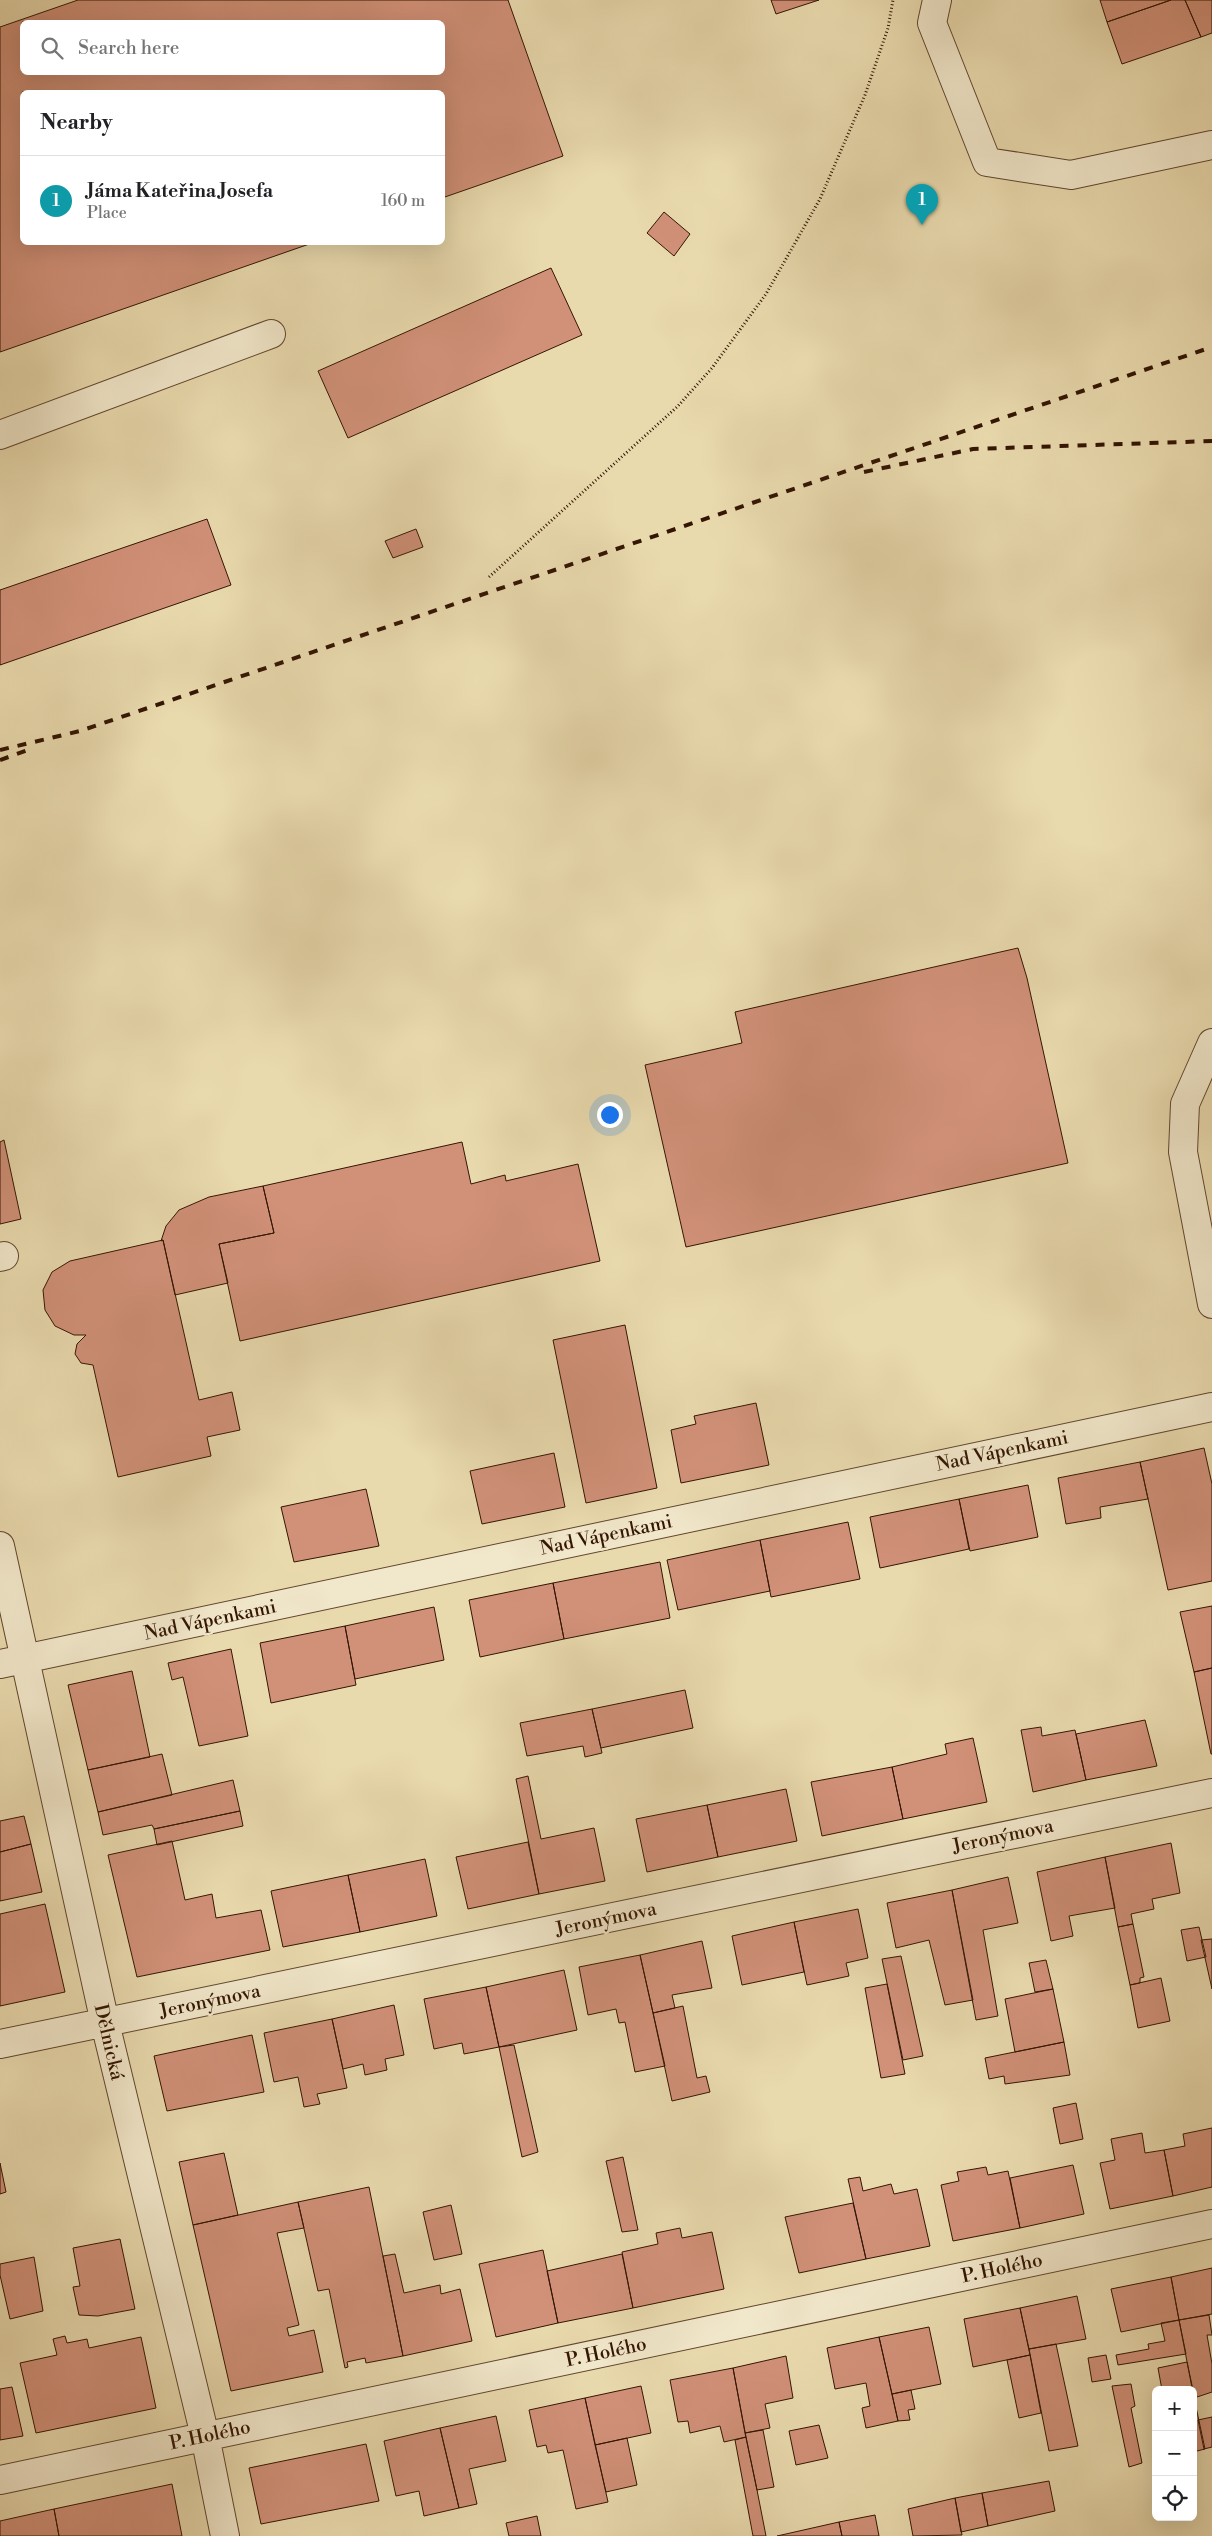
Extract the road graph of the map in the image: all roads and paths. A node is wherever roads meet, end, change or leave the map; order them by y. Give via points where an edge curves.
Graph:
1 (893, 0) edge
2 (937, 0) edge
3 (1212, 145) edge
4 (271, 334) dead end
5 (0, 435) edge
6 (489, 577) dead end
7 (1212, 1042) edge
8 (1212, 1304) edge
9 (1212, 1407) edge
10 (0, 1546) edge
11 (12, 1662) edge
12 (1212, 1793) edge
13 (104, 2023) junction
14 (0, 2044) edge
15 (1212, 2224) edge
16 (205, 2436) junction
17 (0, 2480) edge
18 (225, 2536) edge

1 - 6 path via 888,28 865,95 820,199 766,294 712,368 678,406
2 - 3 street via 932,23 987,162 1071,175
4 - 5 street
7 - 8 street via 1185,1104 1183,1152
9 - 11 street, Nad Vápenkami
10 - 11 street, Dělnická
11 - 13 street, Dělnická
12 - 13 street, Jeronýmova
13 - 14 street, Jeronýmova
13 - 16 street, Dělnická
15 - 16 street, P. Holého
16 - 17 street, P. Holého
16 - 18 street, Dělnická

